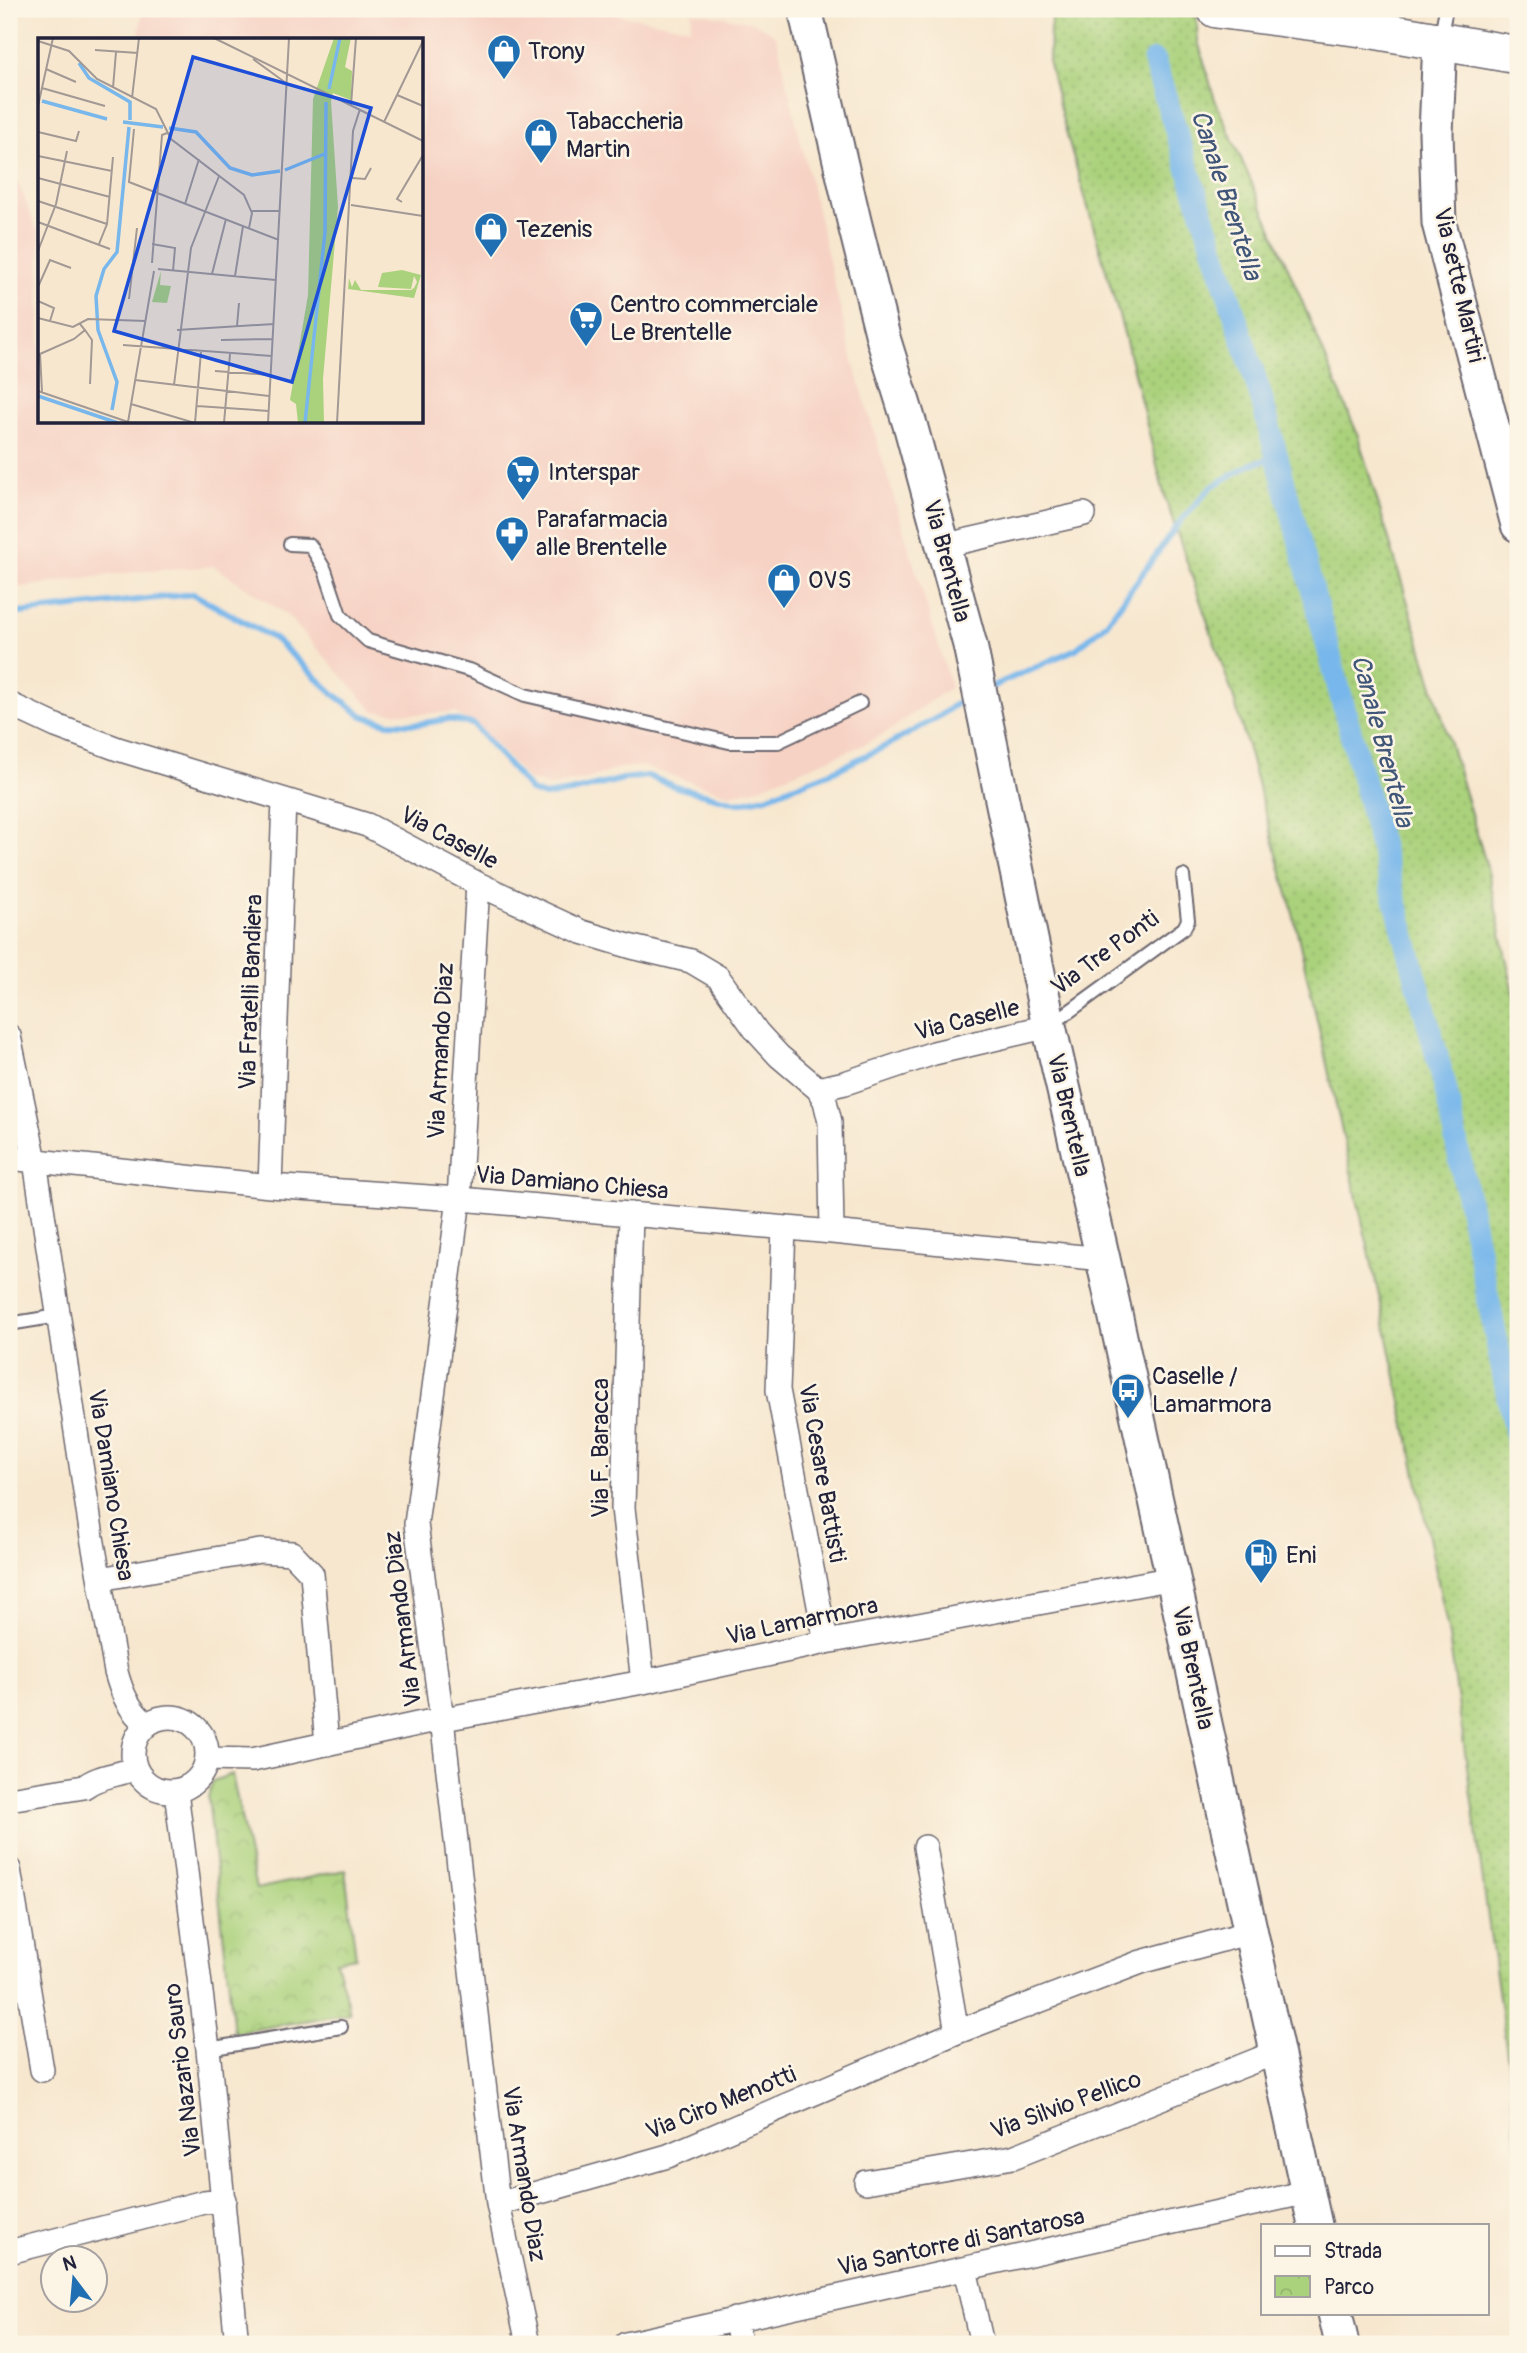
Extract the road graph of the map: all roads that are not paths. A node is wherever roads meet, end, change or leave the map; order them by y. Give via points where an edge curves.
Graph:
1 (805, 9) edge
2 (1216, 9) edge
3 (1363, 18) edge
4 (1443, 24) edge
5 (1518, 55) edge
6 (1084, 514) dead end
7 (1518, 525) edge
8 (290, 544) dead end
9 (942, 546) junction
10 (860, 703) dead end
11 (9, 704) edge
12 (284, 800) junction
13 (1183, 876) dead end
14 (478, 884) junction
15 (1049, 1026) junction
16 (9, 1036) edge
17 (818, 1089) junction
18 (9, 1158) edge
19 (35, 1161) junction
20 (270, 1186) junction
21 (458, 1199) junction
22 (631, 1214) junction
23 (784, 1228) junction
24 (832, 1232) junction
25 (1104, 1259) junction
26 (58, 1316) junction
27 (9, 1324) edge
28 (1174, 1578) junction
29 (100, 1579) junction
30 (826, 1642) junction
31 (643, 1682) junction
32 (442, 1719) junction
33 (146, 1725) junction
34 (327, 1744) junction
35 (206, 1759) junction
36 (135, 1768) junction
37 (94, 1779) junction
38 (9, 1787) edge
39 (176, 1791) junction
40 (9, 1798) edge
41 (925, 1847) dead end
42 (9, 1869) edge
43 (1251, 1932) junction
44 (341, 2027) dead end
45 (957, 2032) junction
46 (208, 2049) junction
47 (1277, 2052) junction
48 (42, 2070) dead end
49 (866, 2182) dead end
50 (1308, 2192) junction
51 (224, 2200) junction
52 (498, 2204) junction
53 (1315, 2224) edge
54 (9, 2252) edge
55 (965, 2269) junction
56 (1335, 2314) edge
57 (735, 2319) junction
58 (237, 2344) edge
59 (527, 2344) edge
60 (626, 2344) edge
61 (741, 2344) edge
62 (982, 2344) edge
63 (1342, 2344) edge

1 - 9 main road, Via Brentella via 884,341
2 - 3 main road
3 - 4 main road
4 - 5 main road
4 - 7 main road, Via sette Martiri via 1436,133 1439,223
6 - 9 street
8 - 10 lane via 310,545 325,570 340,615 368,641 472,671 525,695 729,742 778,742
9 - 15 main road, Via Brentella via 970,645
11 - 12 street, Via Caselle via 118,748
12 - 14 street, Via Caselle via 367,825
12 - 20 street, Via Fratelli Bandiera
13 - 15 lane, Via Tre Ponti via 1188,920 1184,928
14 - 17 street, Via Caselle via 582,932 691,961 718,977 757,1032
14 - 21 street, Via Armando Diaz
15 - 17 street, Via Caselle via 934,1053
15 - 25 main road, Via Brentella
16 - 19 street
17 - 24 street, Via Caselle via 830,1122
18 - 19 street, Via Damiano Chiesa
19 - 20 street, Via Damiano Chiesa
19 - 26 street, Via Damiano Chiesa
20 - 21 street, Via Damiano Chiesa
21 - 22 street, Via Damiano Chiesa
21 - 32 street, Via Armando Diaz via 416,1524
22 - 23 street, Via Damiano Chiesa
22 - 31 street, Via F. Baracca via 623,1508
23 - 24 street, Via Damiano Chiesa
23 - 30 street, Via Cesare Battisti via 778,1390
24 - 25 street, Via Damiano Chiesa
25 - 28 main road, Via Brentella
26 - 27 lane
26 - 29 street, Via Damiano Chiesa
28 - 30 street, Via Lamarmora
28 - 43 main road, Via Brentella
29 - 33 street, Via Damiano Chiesa via 121,1694
29 - 34 street via 260,1551 292,1553 312,1574
30 - 31 street, Via Lamarmora
31 - 32 street, Via Lamarmora
32 - 34 street
32 - 52 street, Via Armando Diaz
33 - 35 street via 170,1717 194,1725 202,1735
33 - 36 street via 133,1749
34 - 35 street via 252,1760
35 - 39 street via 196,1780
36 - 37 street
36 - 39 street via 152,1787
37 - 38 street via 81,1775
37 - 40 street via 84,1787
39 - 46 street, Via Nazario Sauro
41 - 45 street
42 - 48 street
43 - 45 street, Via Ciro Menotti via 1141,1962
43 - 47 main road, Via Brentella
44 - 46 lane
45 - 52 street, Via Ciro Menotti via 667,2156
46 - 51 street, Via Nazario Sauro
47 - 49 street, Via Silvio Pellico via 1013,2157
47 - 50 main road, Via Brentella
50 - 53 main road, Via Brentella
50 - 55 street, Via Santorre di Santarosa
51 - 54 street
51 - 58 street, Via Nazario Sauro
52 - 59 street, Via Armando Diaz
55 - 57 street, Via Santorre di Santarosa
55 - 62 street
56 - 63 main road
57 - 60 street, Via Santorre di Santarosa
57 - 61 street

